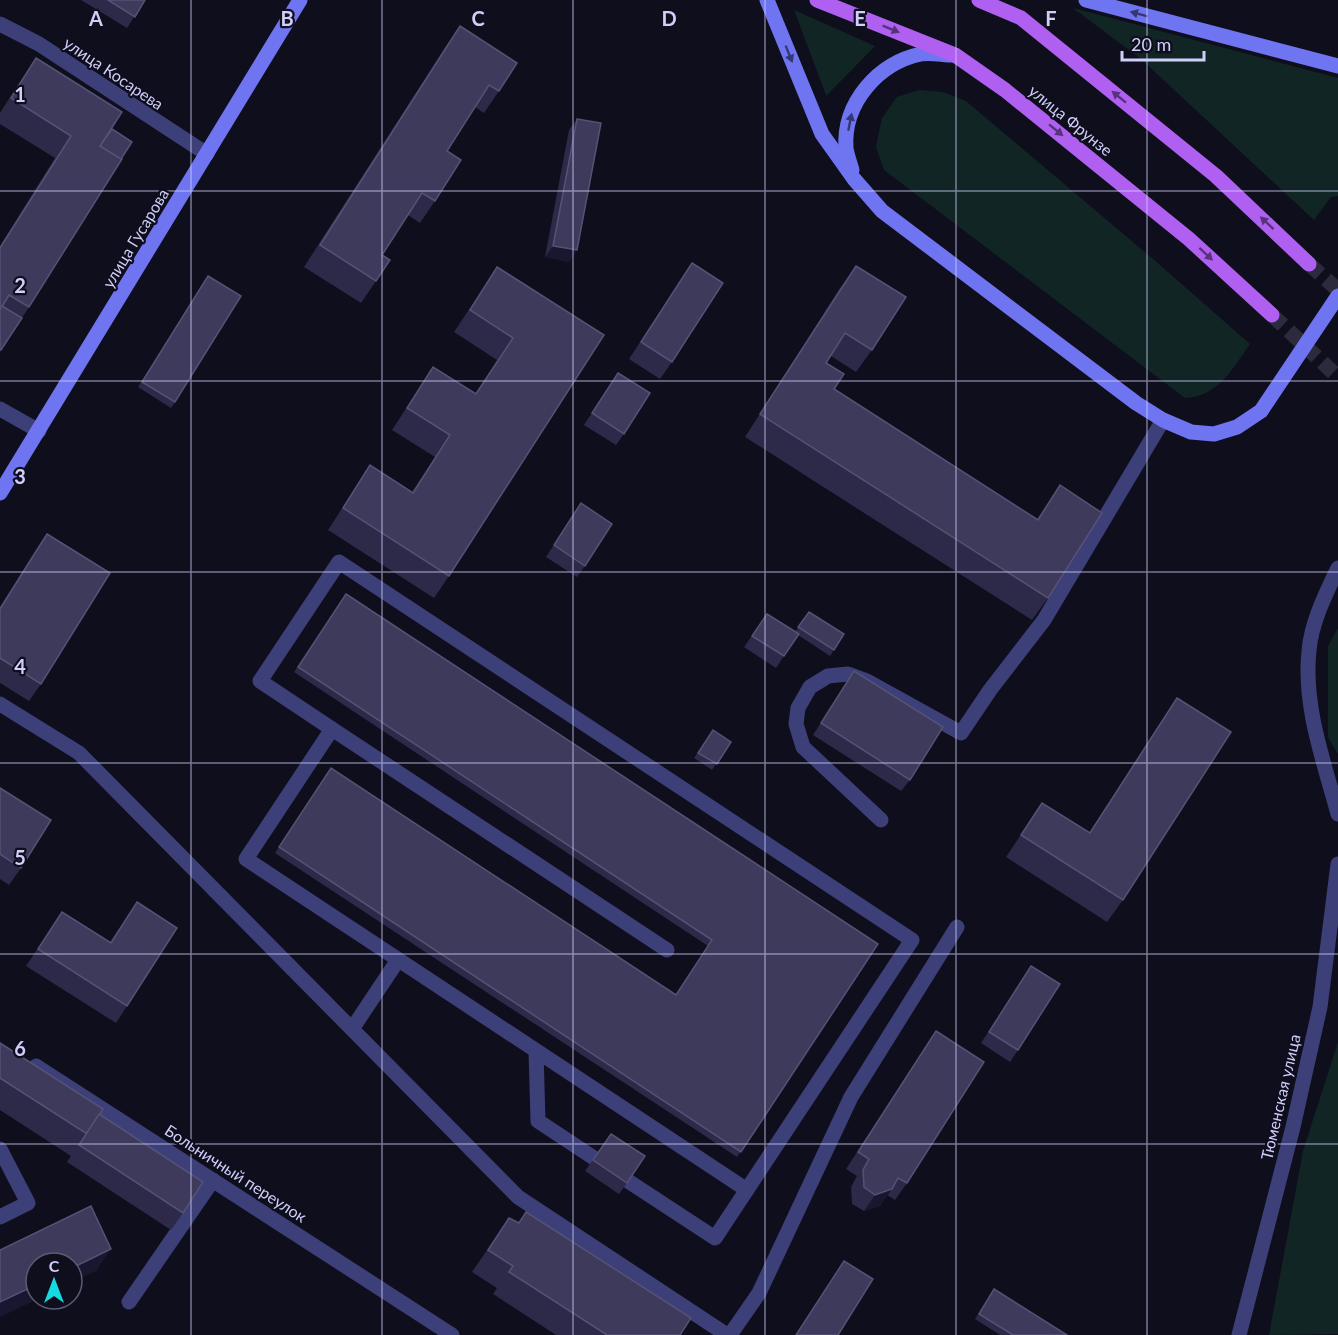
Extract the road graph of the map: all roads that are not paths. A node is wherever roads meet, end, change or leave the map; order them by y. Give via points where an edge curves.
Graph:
1 (300, 0) edge
2 (767, 0) edge
3 (817, 0) edge
4 (980, 0) edge
5 (1086, 0) edge
6 (0, 24) edge
7 (955, 55) junction
8 (1338, 66) edge
9 (207, 154) junction
10 (854, 179) junction
11 (1309, 264) tunnel mouth
12 (1338, 296) edge
13 (1272, 315) tunnel mouth
14 (0, 409) edge
15 (1163, 420) junction
16 (39, 431) junction
17 (0, 493) edge
18 (1338, 568) edge
19 (0, 704) edge
20 (332, 729) junction
21 (1338, 814) edge
22 (881, 820) dead end
23 (1338, 864) edge
24 (957, 927) dead end
25 (667, 950) dead end
26 (398, 960) junction
27 (352, 1029) junction
28 (536, 1051) junction
29 (19, 1056) edge
30 (0, 1149) edge
31 (594, 1158) edge
32 (213, 1180) junction
33 (628, 1180) edge
34 (747, 1190) junction
35 (0, 1217) edge
36 (129, 1302) dead end
37 (452, 1335) edge
38 (728, 1335) edge
39 (1239, 1335) edge

1 - 9 main road, улица Гусарова
2 -> 10 main road via 822,134
3 -> 7 main road, улица Фрунзе
11 -> 4 main road via 1216,176 1021,18
8 -> 5 main road
6 - 9 street, улица Косарева via 39,44
10 -> 7 main road via 846,147 850,115 866,86 891,64 922,54
7 -> 13 main road, улица Фрунзе via 1005,90 1190,239
9 - 16 main road, улица Гусарова
10 - 15 main road via 882,211
12 - 15 main road via 1261,411 1237,428 1214,434 1191,432
14 - 16 street
15 - 22 street via 1044,620 961,733 848,674 828,676 810,687 798,708 796,724 803,747
16 - 17 main road, улица Гусарова
18 - 21 street via 1324,596 1309,650 1311,712
19 - 27 street via 79,753
20 - 25 street
20 - 26 street via 246,859
20 - 34 street via 260,681 339,562 912,940
23 - 39 street, Тюменская улица via 1320,1008
24 - 38 street via 851,1097 759,1293
26 - 27 street
26 - 28 street
27 - 38 street via 518,1197
28 - 31 street via 538,1121
28 - 34 street
29 - 32 street, Больничный переулок
30 - 35 street via 28,1203
32 - 36 street
32 - 37 street, Больничный переулок
33 - 34 street via 715,1238

